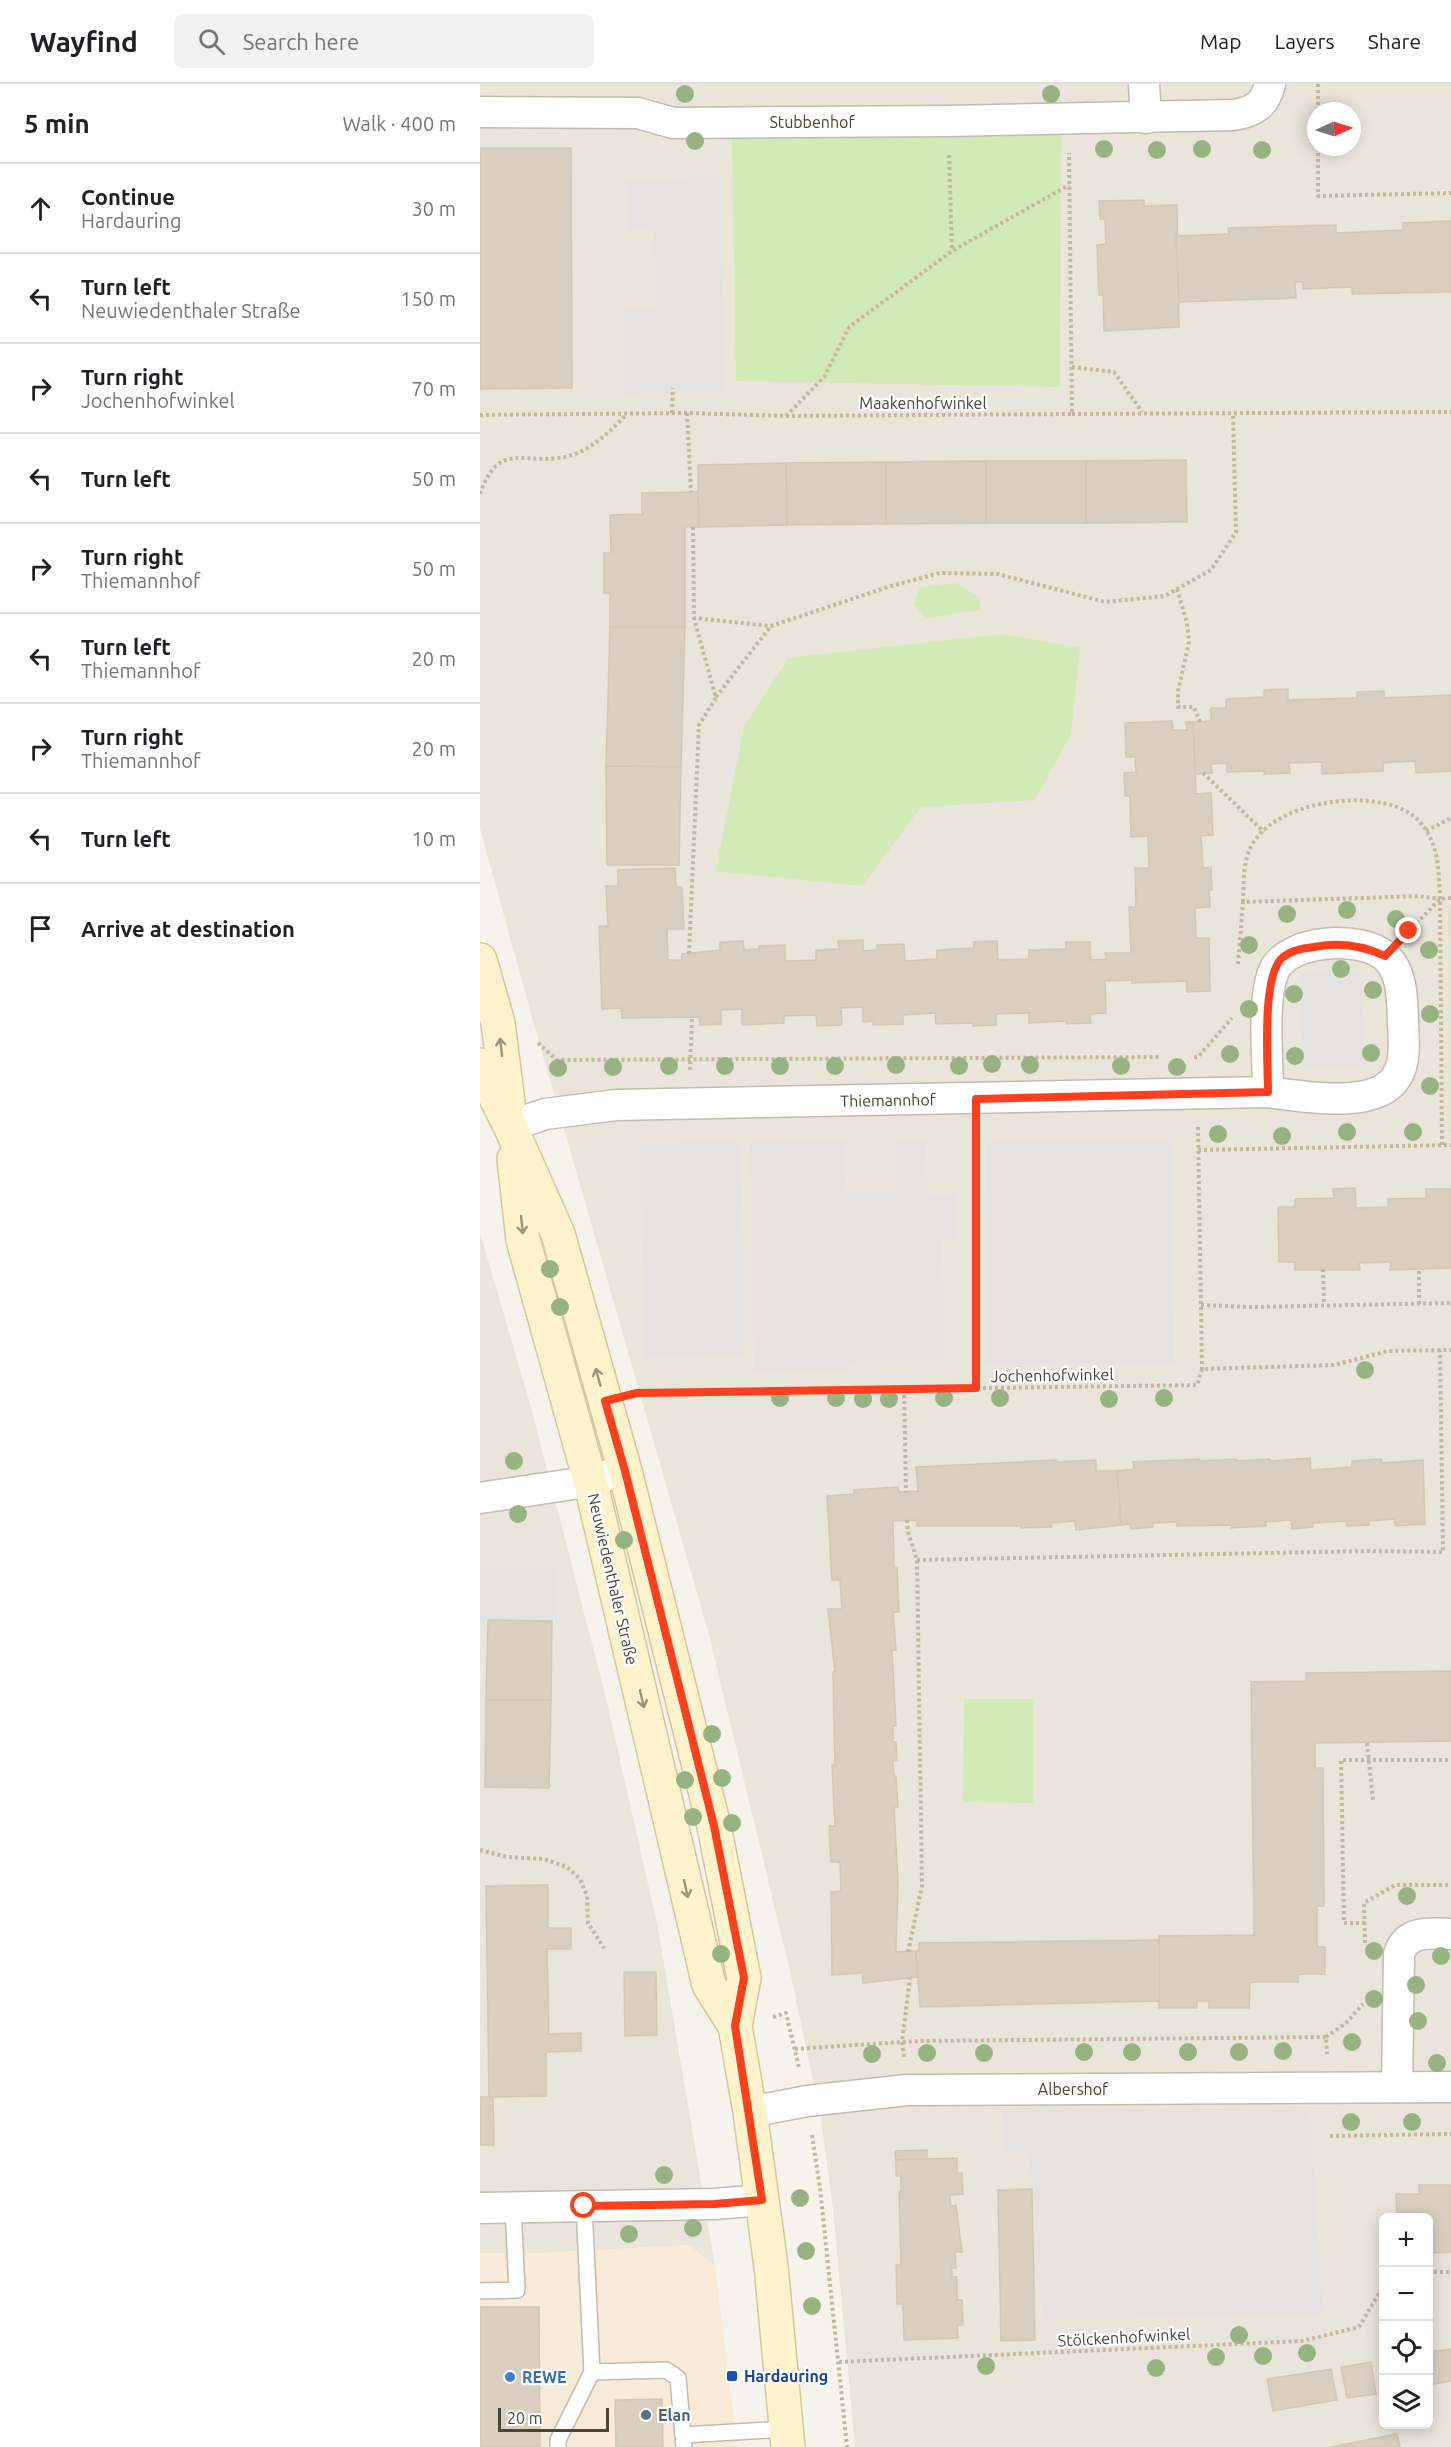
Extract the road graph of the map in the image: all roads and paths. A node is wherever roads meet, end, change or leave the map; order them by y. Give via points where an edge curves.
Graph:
1 (1144, 84) edge
2 (1270, 84) edge
3 (1318, 84) edge
4 (1318, 102) edge
5 (480, 112) edge
6 (1146, 118) junction
7 (1069, 119) junction
8 (948, 121) junction
9 (1318, 156) edge
10 (1069, 185) junction
11 (1451, 193) edge
12 (952, 251) junction
13 (1072, 367) junction
14 (673, 388) dead end
15 (1143, 412) junction
16 (1451, 412) edge
17 (672, 413) junction
18 (687, 413) junction
19 (627, 414) junction
20 (1072, 414) junction
21 (1233, 414) junction
22 (480, 415) edge
23 (786, 416) junction
24 (691, 492) dead end
25 (480, 494) edge
26 (693, 527) dead end
27 (1177, 589) junction
28 (694, 618) junction
29 (771, 626) junction
30 (716, 698) junction
31 (1200, 722) dead end
32 (1203, 773) dead end
33 (1451, 818) edge
34 (1426, 831) dead end
35 (1264, 832) dead end
36 (1451, 898) edge
37 (1440, 899) junction
38 (689, 954) dead end
39 (1385, 956) junction
40 (480, 960) edge
41 (1238, 970) dead end
42 (1235, 1015) dead end
43 (692, 1017) dead end
44 (498, 1023) junction
45 (1163, 1057) dead end
46 (1186, 1057) dead end
47 (1198, 1057) junction
48 (690, 1059) junction
49 (480, 1065) edge
50 (1268, 1092) junction
51 (1198, 1095) junction
52 (976, 1099) junction
53 (690, 1103) junction
54 (510, 1126) junction
55 (1451, 1145) edge
56 (1198, 1150) junction
57 (1323, 1269) dead end
58 (1419, 1269) dead end
59 (1451, 1303) edge
60 (1419, 1304) junction
61 (1201, 1305) junction
62 (1324, 1305) junction
63 (1440, 1350) junction
64 (1451, 1350) edge
65 (1202, 1369) junction
66 (976, 1388) junction
67 (904, 1389) junction
68 (605, 1401) junction
69 (625, 1471) junction
70 (590, 1480) junction
71 (906, 1492) dead end
72 (480, 1498) edge
73 (907, 1520) dead end
74 (917, 1560) junction
75 (1367, 1743) dead end
76 (1368, 1760) junction
77 (1451, 1760) edge
78 (1373, 1800) dead end
79 (480, 1850) edge
80 (1365, 1923) dead end
81 (1451, 1934) edge
82 (604, 1948) dead end
83 (908, 1952) dead end
84 (910, 1978) dead end
85 (735, 2026) junction
86 (902, 2042) junction
87 (795, 2049) junction
88 (1330, 2087) junction
89 (1397, 2087) junction
90 (1451, 2087) edge
91 (907, 2090) junction
92 (807, 2101) junction
93 (750, 2112) junction
94 (1451, 2134) edge
95 (1330, 2136) dead end
96 (762, 2200) junction
97 (584, 2206) junction
98 (480, 2208) edge
99 (513, 2208) junction
100 (1433, 2272) edge
101 (1451, 2272) edge
102 (480, 2291) edge
103 (1379, 2292) edge
104 (839, 2361) junction
105 (592, 2372) junction
106 (788, 2438) edge
107 (683, 2441) edge
108 (558, 2447) edge
109 (847, 2447) edge

1 - 6 street
2 - 6 street, Stubbenhof via 1265,99 1248,113
3 - 4 path
5 - 8 street, Stubbenhof via 638,113 673,123
6 - 7 street, Stubbenhof
7 - 8 street, Stubbenhof
7 - 10 path
8 - 12 path
9 - 11 path via 1318,196
10 - 12 path
10 - 13 path
12 - 23 path via 849,327 824,377
13 - 15 path via 1114,372
13 - 20 path
14 - 17 path
15 - 20 path, Maakenhofwinkel
15 - 21 path, Maakenhofwinkel
16 - 21 path, Maakenhofwinkel
17 - 18 path, Maakenhofwinkel
17 - 19 path, Maakenhofwinkel
18 - 23 path, Maakenhofwinkel
18 - 24 path
19 - 22 path, Maakenhofwinkel
19 - 25 path via 605,436 575,454 498,463 491,469
20 - 23 path, Maakenhofwinkel
21 - 27 path via 1236,532 1211,570
26 - 28 path
27 - 29 path via 1165,596 1106,602 998,574 940,573
27 - 31 path via 1189,642 1178,707 1194,707
28 - 29 path
28 - 30 path
29 - 30 path
30 - 38 path via 699,725
32 - 35 path
33 - 34 path
36 - 37 path
37 - 39 path
37 - 41 path via 1419,896 1242,902
39 - 50 street via 1338,944 1299,949 1283,957 1273,973 1268,1003
39 - 50 street, Thiemannhof via 1395,968 1401,991 1404,1035 1402,1060 1388,1088 1357,1098
40 - 44 street, Neuwiedenthaler Straße
42 - 47 path
43 - 48 path
44 - 48 path via 521,1028 557,1060
54 -> 44 street, Neuwiedenthaler Straße
45 - 48 path
46 - 47 path
47 - 51 path
48 - 53 path
49 - 54 street, Neuwiedenthaler Straße
50 - 51 street, Thiemannhof
51 - 52 street, Thiemannhof
51 - 56 path
52 - 53 street, Thiemannhof
52 - 66 path
53 - 54 street, Thiemannhof via 571,1109
68 -> 54 street, Neuwiedenthaler Straße via 558,1234
54 -> 70 street, Neuwiedenthaler Straße via 523,1240
55 - 56 path
56 - 61 path
57 - 62 path
58 - 60 path
59 - 60 path
60 - 62 path
61 - 62 path
61 - 65 path
63 - 64 path
63 - 65 path via 1388,1351 1334,1365
63 - 74 path via 1443,1552
65 - 66 path, Jochenhofwinkel via 1197,1385
66 - 67 path, Jochenhofwinkel
67 - 68 path, Jochenhofwinkel via 637,1393
67 - 71 path
68 - 69 street, Neuwiedenthaler Straße
69 - 70 street
69 - 85 street, Neuwiedenthaler Straße via 714,1826 744,1978
70 - 72 street
70 -> 85 street, Neuwiedenthaler Straße via 709,1985
73 - 74 path
74 - 83 path via 922,1886
75 - 76 path
76 - 77 path
76 - 78 path
76 - 80 path via 1341,1760 1344,1923
79 - 82 path via 507,1857 544,1859 567,1867 580,1880 588,1923
81 - 89 street via 1420,1934 1401,1946
84 - 86 path
85 - 87 path via 786,2013
85 - 93 street, Neuwiedenthaler Straße
86 - 87 path
86 - 88 path via 1326,2037
86 - 91 path
87 - 92 path
88 - 89 street, Albershof
88 - 91 street, Albershof
89 - 90 street, Albershof
91 - 92 street, Albershof
92 - 93 street, Albershof
92 - 104 path
93 - 96 street, Neuwiedenthaler Straße
94 - 95 path
96 - 97 street
96 - 106 street, Neuwiedenthaler Straße
97 - 99 street
97 - 105 lane
98 - 99 street
99 - 102 lane via 517,2290
100 - 101 path
103 - 104 path, Stölckenhofwinkel via 1359,2327 1302,2341
104 - 109 path
105 - 107 lane via 666,2370 678,2378
105 - 108 lane
106 - 107 lane

